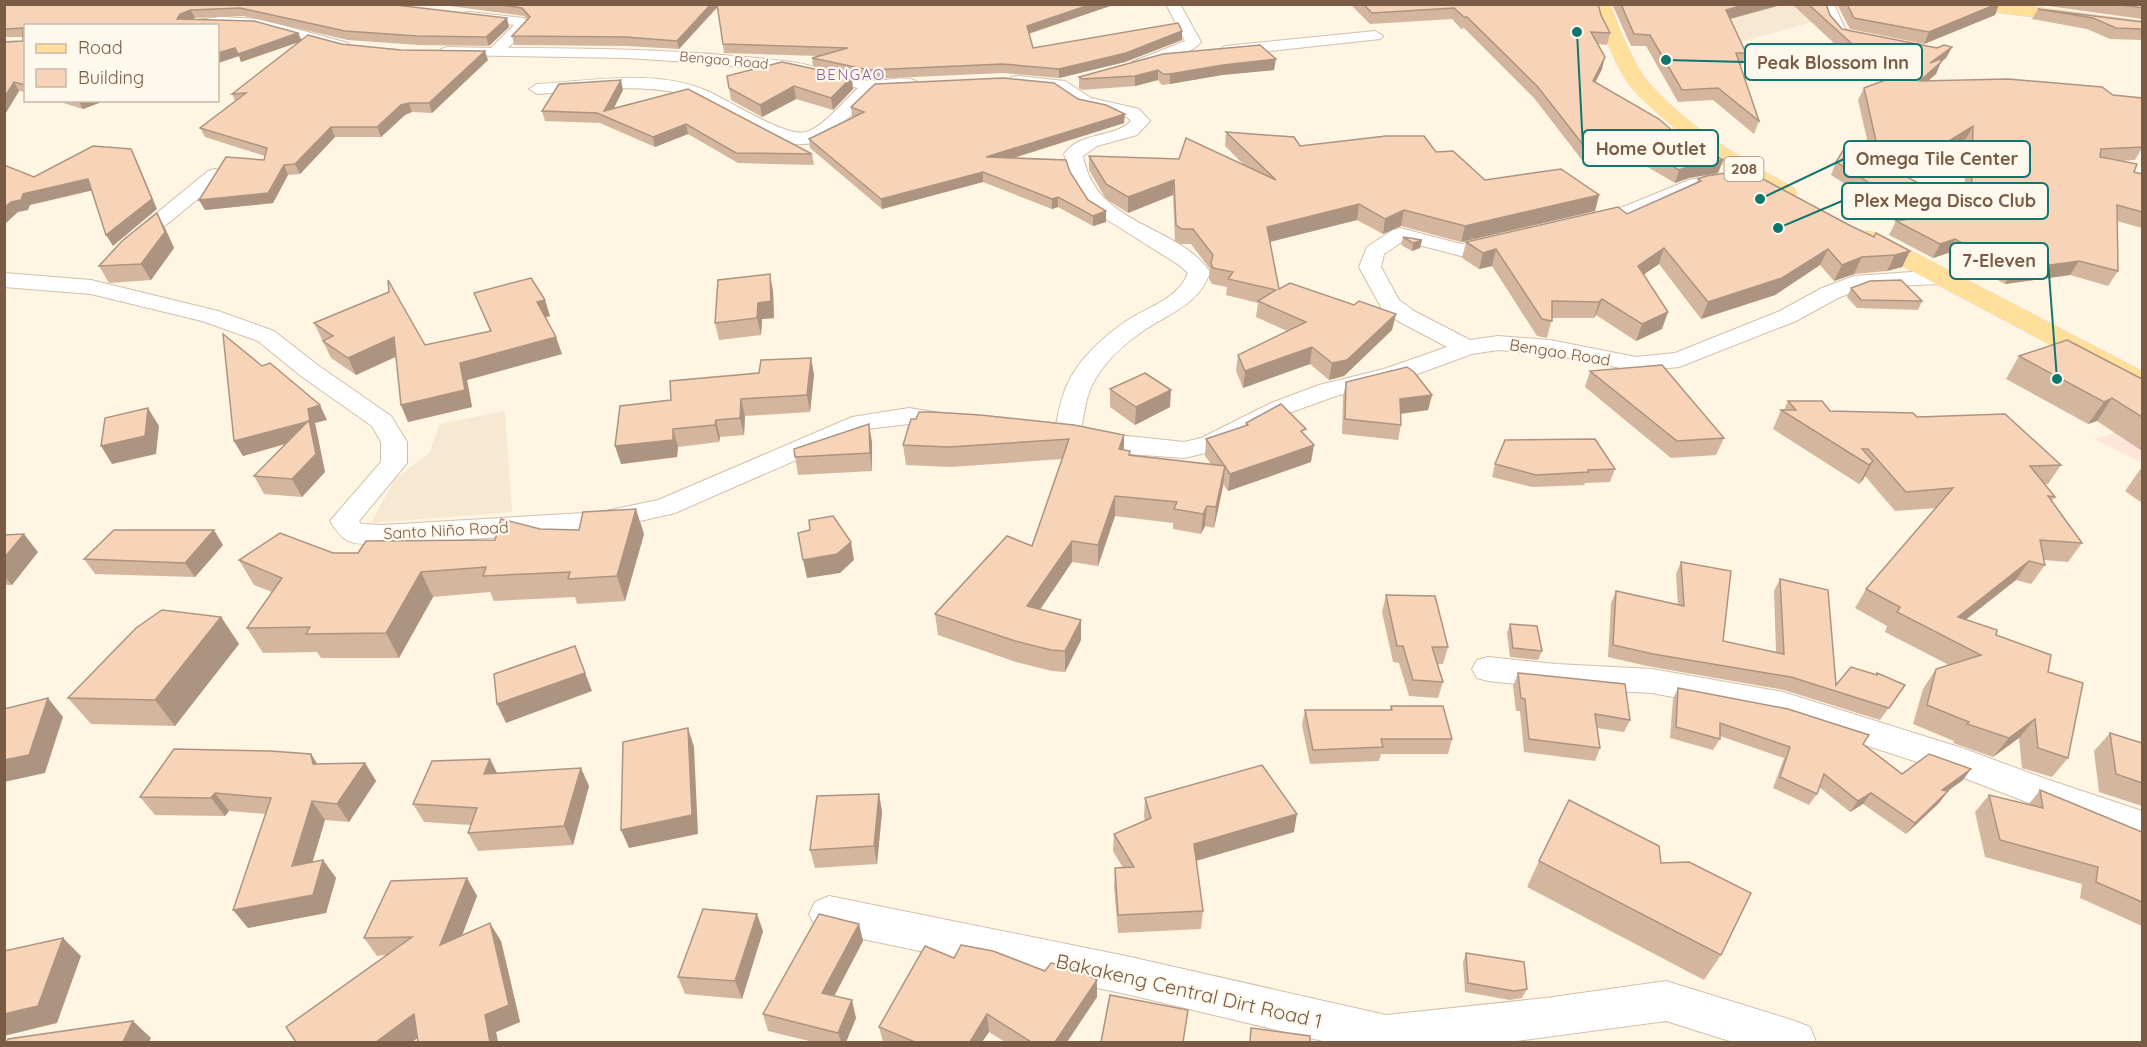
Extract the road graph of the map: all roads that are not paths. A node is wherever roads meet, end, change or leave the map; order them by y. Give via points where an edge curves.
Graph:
1 (268, 4) edge
2 (1173, 4) edge
3 (1601, 4) edge
4 (1827, 4) edge
5 (1969, 4) edge
6 (456, 14) edge
7 (259, 23) junction
8 (202, 24) edge
9 (2142, 26) edge
10 (1375, 36) dead end
11 (1872, 42) edge
12 (356, 48) edge
13 (425, 52) edge
14 (495, 52) junction
15 (1163, 57) junction
16 (1123, 69) edge
17 (1003, 80) edge
18 (1081, 80) edge
19 (932, 83) edge
20 (1059, 85) junction
21 (870, 86) junction
22 (537, 89) dead end
23 (215, 175) edge
24 (1755, 176) junction
25 (1804, 203) edge
26 (1564, 227) edge
27 (1853, 230) edge
28 (1521, 237) edge
29 (104, 272) junction
30 (1941, 277) junction
31 (4, 280) edge
32 (1467, 348) junction
33 (2142, 382) edge
34 (976, 424) edge
35 (1488, 669) dead end
36 (2142, 826) edge
37 (829, 915) edge
38 (1795, 1042) edge

1 - 7 street
2 - 15 street via 1192,42
3 - 24 main road, 208 via 1639,84 1690,132
4 - 11 street via 1839,33
5 - 9 main road
6 - 14 street via 519,21 522,25
7 - 8 street
7 - 12 street
10 - 15 street
13 - 14 street, Bengao Road
14 - 21 street, Bengao Road via 627,53 766,63
15 - 16 street
17 - 20 street, Bengao Road
18 - 20 street, Bengao Road
19 - 21 street, Bengao Road
20 - 32 street, Bengao Road via 1085,102 1133,113 1141,122 1131,131 1091,142 1074,154 1074,163 1097,205 1187,260 1199,272 1196,283 1180,300 1112,345 1082,380 1055,433 1129,446 1184,450 1210,444 1280,408 1328,390 1392,375
21 - 22 street via 820,133 793,139 710,97 664,84
23 - 29 street
24 - 25 main road, 208
24 - 26 street via 1696,184 1630,210
27 - 30 main road
28 - 32 street via 1461,250 1400,234 1374,251 1370,267 1390,304
29 - 31 street, Santo Niño Road
29 - 34 street, Santo Niño Road via 266,336 382,421 394,442 394,463 344,521 352,533 382,535 601,521 665,507 861,422 909,416
30 - 32 street, Bengao Road via 1862,281 1679,360 1636,364 1524,343
30 - 33 main road
35 - 36 street via 1652,681 1783,705 1962,762
37 - 38 street, Bakakeng Central Dirt Road 1 via 1126,975 1386,1036 1666,1001

